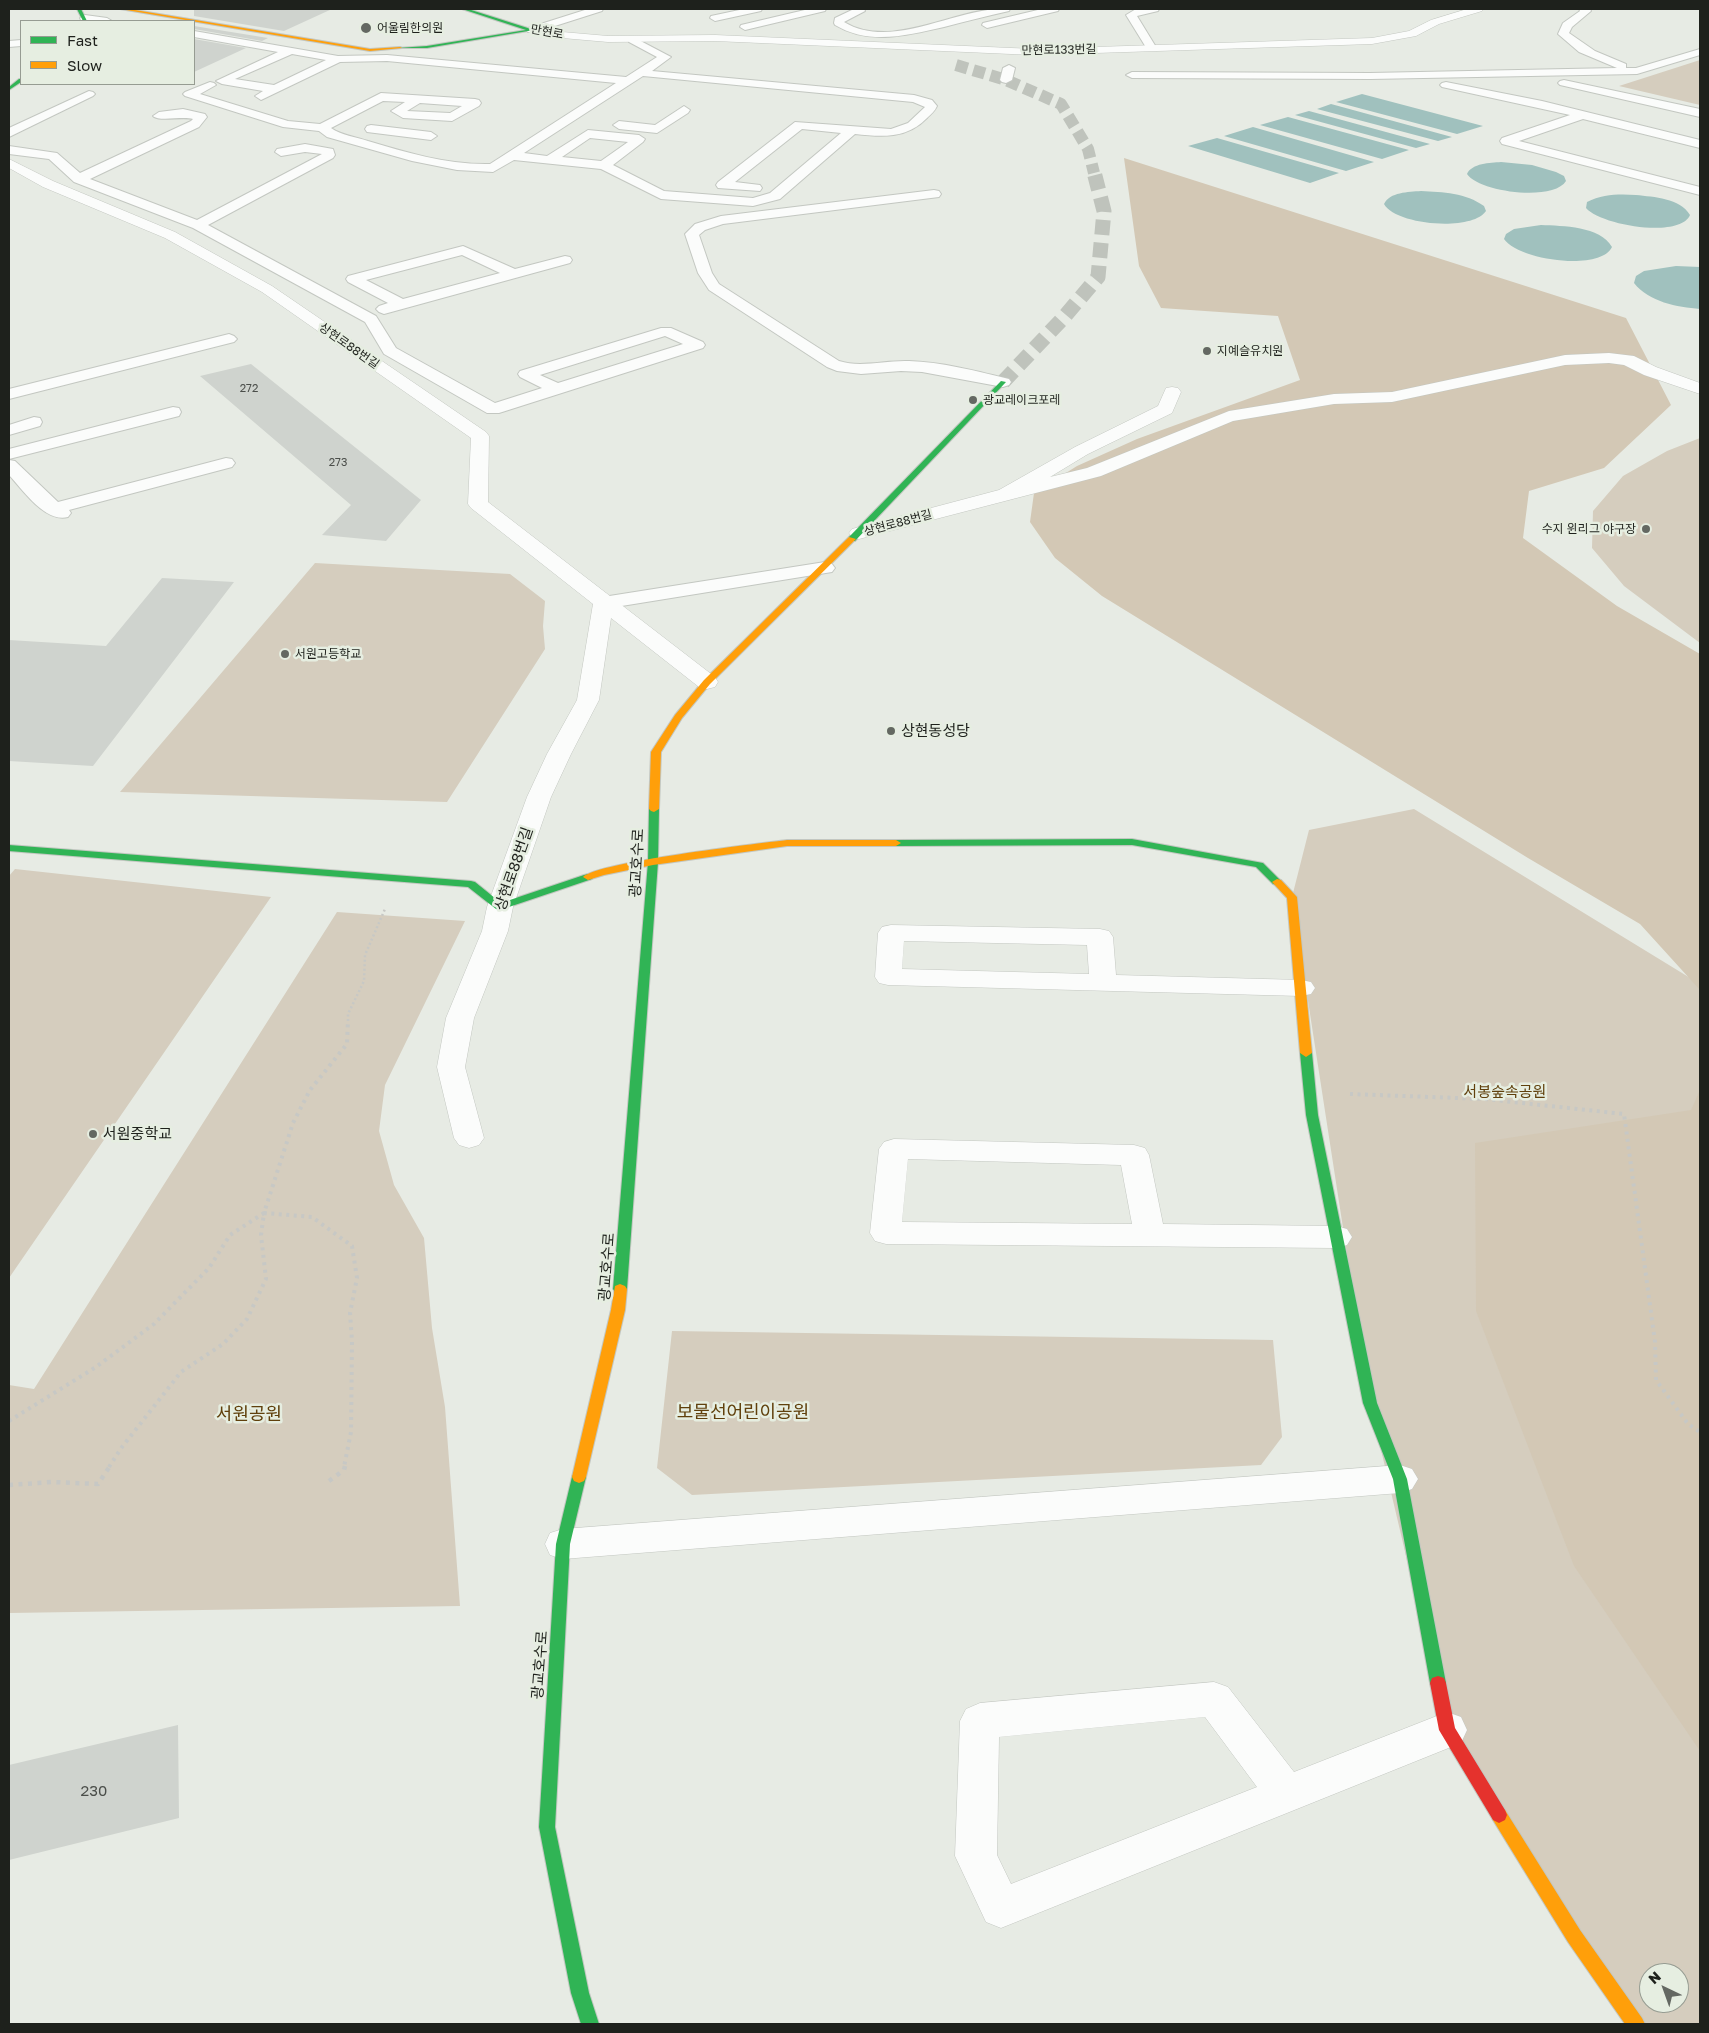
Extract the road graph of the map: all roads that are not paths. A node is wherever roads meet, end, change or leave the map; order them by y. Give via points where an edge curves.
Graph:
1 (122, 9) edge
2 (464, 9) edge
3 (598, 9) edge
4 (757, 9) edge
5 (818, 9) edge
6 (859, 9) edge
7 (1005, 9) edge
8 (1054, 9) edge
9 (1154, 9) edge
10 (1478, 9) edge
11 (1584, 9) edge
12 (1463, 13) junction
13 (731, 14) junction
14 (83, 16) edge
15 (715, 18) dead end
16 (102, 20) edge
17 (189, 20) edge
18 (957, 20) junction
19 (195, 21) edge
20 (760, 23) junction
21 (744, 27) dead end
22 (532, 30) junction
23 (195, 34) edge
24 (633, 40) junction
25 (1151, 48) junction
26 (292, 50) junction
27 (742, 51) dead end
28 (1700, 52) edge
29 (338, 59) junction
30 (1013, 66) joint
31 (1637, 71) junction
32 (1512, 72) junction
33 (642, 73) junction
34 (1132, 75) dead end
35 (1370, 76) junction
36 (1006, 80) dead end
37 (20, 81) edge
38 (628, 81) junction
39 (210, 85) dead end
40 (1589, 88) junction
41 (9, 89) edge
42 (276, 89) junction
43 (89, 94) dead end
44 (419, 99) junction
45 (236, 108) junction
46 (684, 110) dead end
47 (1700, 113) edge
48 (1583, 115) junction
49 (159, 116) dead end
50 (568, 120) junction
51 (322, 128) junction
52 (445, 128) dead end
53 (371, 129) dead end
54 (852, 130) junction
55 (9, 133) edge
56 (431, 136) junction
57 (1700, 144) edge
58 (9, 150) edge
59 (281, 152) dead end
60 (401, 153) junction
61 (513, 156) junction
62 (550, 159) junction
63 (9, 163) edge
64 (604, 165) junction
65 (80, 179) junction
66 (634, 180) junction
67 (690, 187) dead end
68 (781, 191) junction
69 (1700, 191) edge
70 (934, 194) dead end
71 (198, 225) junction
72 (565, 260) dead end
73 (487, 262) junction
74 (469, 266) dead end
75 (513, 274) junction
76 (401, 304) junction
77 (364, 314) junction
78 (229, 340) dead end
79 (1003, 382) joint
80 (556, 389) junction
81 (1700, 389) edge
82 (1172, 392) dead end
83 (9, 394) edge
84 (173, 412) dead end
85 (34, 422) dead end
86 (9, 430) edge
87 (9, 454) edge
88 (226, 463) dead end
89 (9, 465) edge
90 (1006, 494) junction
91 (859, 533) junction
92 (825, 568) junction
93 (603, 603) junction
94 (707, 682) junction
95 (9, 848) edge
96 (653, 862) junction
97 (500, 907) junction
98 (1103, 983) junction
99 (1301, 988) junction
100 (469, 1138) dead end
101 (1150, 1236) junction
102 (1336, 1237) junction
103 (1400, 1479) junction
104 (563, 1544) junction
105 (1447, 1730) junction
106 (1288, 1794) junction
107 (590, 2024) edge
108 (1636, 2024) edge

1 - 17 street
2 - 22 street, 만현로
3 - 22 lane
4 - 13 lane
5 - 20 lane via 821,10
6 - 18 lane via 839,23 860,33 888,34
7 - 18 lane
8 - 18 lane via 976,27
9 - 25 lane via 1131,15
10 - 12 street, 만현로133번길
11 - 31 lane via 1567,25 1563,34 1574,46 1600,59
12 - 25 street, 만현로133번길 via 1412,34 1372,41
12 - 30 street via 1438,34 1415,40 1351,47 1043,61
13 - 15 lane
13 - 20 lane
14 - 16 lane
19 - 22 street via 370,50 427,47
20 - 21 lane
22 - 24 street, 만현로 via 573,37
23 - 26 lane
24 - 25 street, 만현로133번길 via 715,38 1034,52
24 - 27 street
24 - 33 lane via 665,57
26 - 29 lane
26 - 42 lane via 222,81
28 - 31 lane
29 - 38 lane via 387,58
29 - 42 lane
30 - 36 lane
31 - 32 lane
31 - 40 lane
32 - 35 lane
32 - 40 lane
33 - 38 lane
33 - 54 lane via 914,99 931,106 912,126 903,130 883,133
34 - 35 lane
35 - 48 lane via 1461,88
37 - 41 street
38 - 50 lane
39 - 45 lane via 189,94
40 - 47 lane
42 - 45 lane
43 - 55 lane
44 - 44 lane via 428,100 475,103 452,117 397,111
44 - 51 lane via 381,97
45 - 51 lane via 287,124
46 - 50 lane via 657,129
48 - 57 lane
48 - 69 lane via 1506,141
49 - 65 lane via 183,113 201,117 195,124
50 - 61 lane
51 - 60 lane via 331,134
52 - 56 lane
53 - 56 lane
54 - 68 lane
54 - 68 lane via 799,125 723,184
56 - 60 lane
58 - 65 lane via 53,156
59 - 71 lane via 314,148 329,152 329,156
60 - 61 lane via 483,169 493,168
61 - 62 lane
62 - 64 lane
62 - 64 lane via 588,134 639,139
63 - 93 street, 상현로88번길 via 48,184 170,236 267,289 480,436 478,504
64 - 66 lane
65 - 71 lane
66 - 67 lane
66 - 68 lane via 661,195 743,202 765,200
70 - 79 lane via 721,220 700,227 692,234 705,273 714,287 841,368 910,366
71 - 77 lane
72 - 75 lane
73 - 74 lane
73 - 75 lane
73 - 76 lane via 462,250 353,279
75 - 76 lane
76 - 77 lane
77 - 80 lane via 375,322 390,351 493,409
78 - 83 lane
79 - 91 street
80 - 80 lane via 622,368 697,345 666,331 526,374
81 - 90 street via 1628,360 1565,360 1392,397 1334,399 1229,416 1094,472
82 - 90 street, 상현로88번길 via 1166,409 1071,456 1029,484
84 - 87 lane
85 - 86 lane
88 - 89 lane via 58,511
90 - 91 street, 상현로88번길
91 - 92 street, 상현로88번길
92 - 93 lane
92 - 94 street, 광교호수로
93 - 94 street, 상현로88번길
93 - 97 street, 상현로88번길 via 588,700 539,797
94 - 96 street, 광교호수로 via 678,717 656,752
95 - 97 street via 471,884
96 - 97 street via 601,872
96 - 99 street via 787,843 1132,842 1259,866 1292,897
96 - 104 street, 광교호수로 via 618,1310
97 - 100 street, 상현로88번길 via 495,931 460,1018 451,1067
98 - 98 street via 888,977 891,933 1100,937
98 - 99 street
99 - 102 street via 1312,1115
101 - 101 street via 886,1233 894,1149 1134,1155
101 - 102 street
102 - 103 street via 1370,1403
103 - 104 street
103 - 105 street
104 - 107 street, 광교호수로 via 547,1827 580,1993
105 - 106 street
105 - 108 street via 1574,1936
106 - 106 street via 1001,1908 976,1856 980,1720 1214,1699

